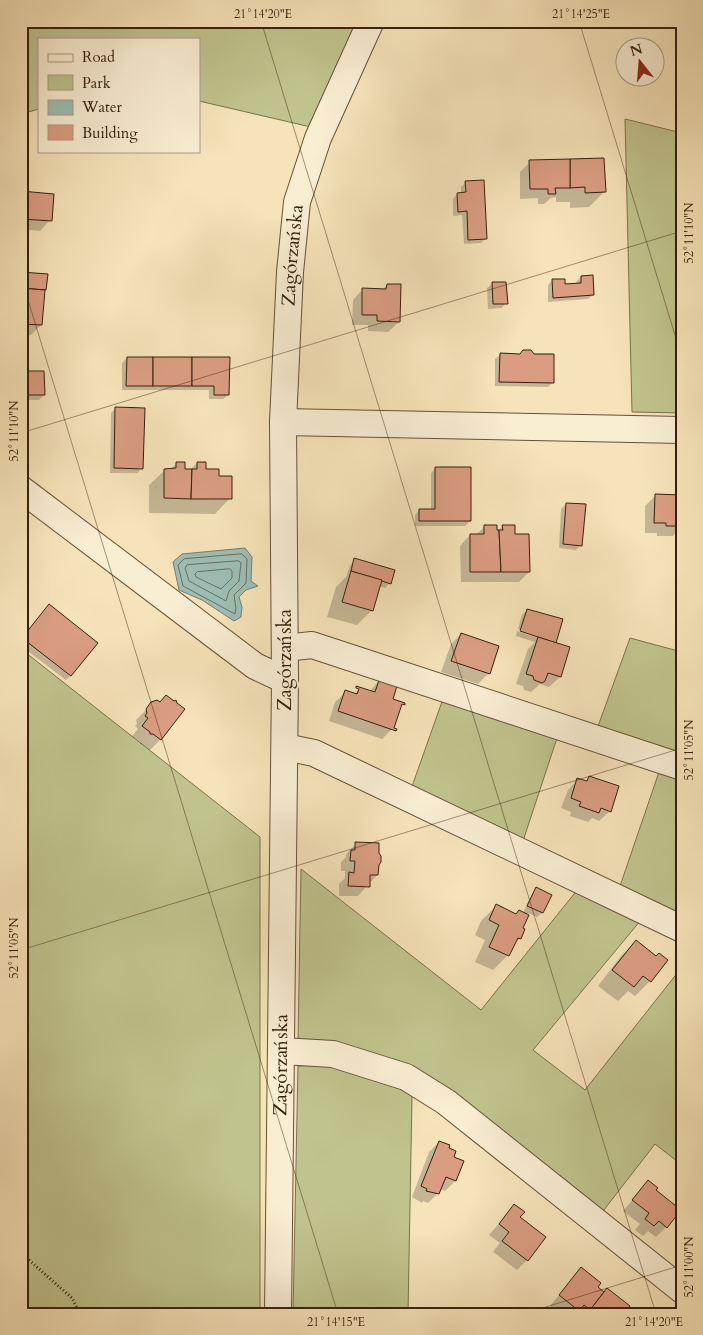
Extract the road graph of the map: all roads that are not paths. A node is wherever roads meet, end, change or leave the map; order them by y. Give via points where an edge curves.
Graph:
1 (371, 21) edge
2 (283, 422) junction
3 (682, 430) edge
4 (21, 489) edge
5 (286, 648) junction
6 (285, 680) junction
7 (285, 747) junction
8 (682, 767) edge
9 (682, 929) edge
10 (282, 1051) junction
11 (682, 1290) edge
12 (278, 1314) edge

1 - 2 street, Zagórzańska via 318,138 297,202 290,272
2 - 3 street
2 - 5 street, Zagórzańska
4 - 6 street via 255,666
5 - 6 street, Zagórzańska
5 - 8 street via 312,645
6 - 7 street, Zagórzańska
7 - 9 street via 314,753
7 - 10 street, Zagórzańska
10 - 11 street via 333,1054 406,1077 446,1102
10 - 12 street, Zagórzańska

